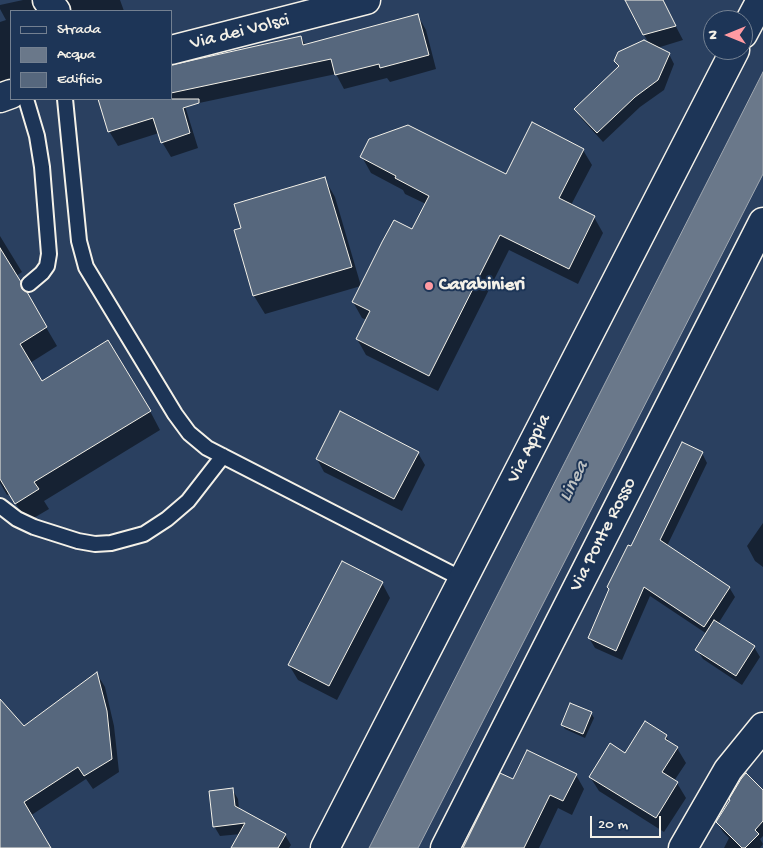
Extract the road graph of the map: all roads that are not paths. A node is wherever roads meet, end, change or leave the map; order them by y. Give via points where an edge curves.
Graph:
1 (46, 0) edge
2 (366, 0) edge
3 (761, 0) edge
4 (55, 10) edge
5 (753, 15) edge
6 (172, 50) edge
7 (730, 60) edge
8 (26, 100) edge
9 (65, 100) edge
10 (763, 222) edge
11 (29, 284) dead end
12 (223, 456) junction
13 (0, 506) edge
14 (468, 582) junction
15 (763, 727) edge
16 (325, 848) edge
17 (445, 848) edge
18 (683, 848) edge

1 - 4 street
2 - 6 street, Via dei Volsci
3 - 5 street
7 - 14 street, Via Appia
8 - 11 lane via 42,167 48,254 47,266
9 - 12 lane via 79,241 86,267 181,424 197,442
10 - 17 street, Via Ponte Rosso
12 - 13 lane via 188,500 167,519 144,534 111,543 95,544 69,538 25,523
12 - 14 lane
14 - 16 street, Via Appia
15 - 18 street via 728,770

